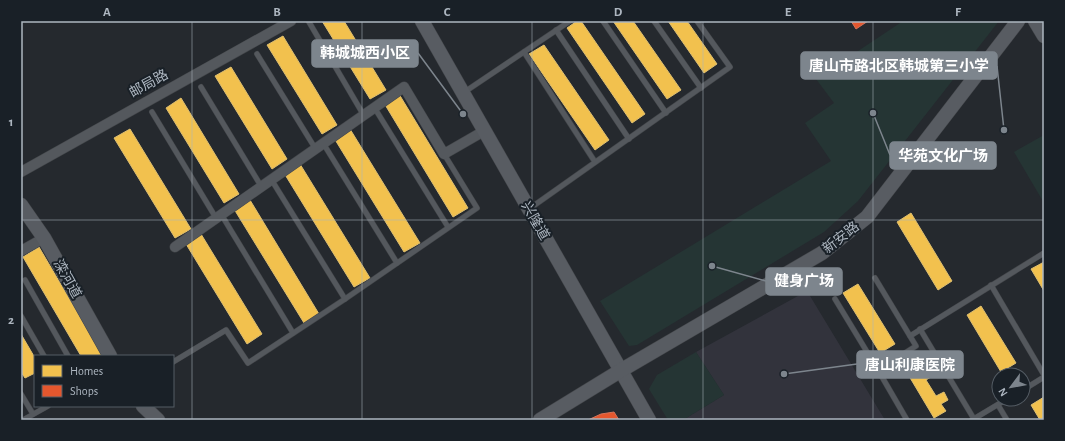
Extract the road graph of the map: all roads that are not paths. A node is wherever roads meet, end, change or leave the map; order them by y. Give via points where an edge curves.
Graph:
1 (291, 21) edge
2 (422, 21) edge
3 (570, 21) edge
4 (603, 21) edge
5 (654, 21) edge
6 (696, 21) edge
7 (1018, 21) edge
8 (1026, 21) edge
9 (1035, 21) edge
10 (309, 22) dead end
11 (556, 30) junction
12 (1044, 36) edge
13 (524, 52) junction
14 (257, 54) dead end
15 (201, 87) dead end
16 (701, 88) junction
17 (463, 93) junction
18 (374, 107) junction
19 (152, 112) dead end
20 (666, 112) junction
21 (363, 114) junction
22 (484, 131) junction
23 (629, 139) junction
24 (319, 146) junction
25 (444, 154) junction
26 (595, 162) junction
27 (21, 172) edge
28 (271, 179) junction
29 (261, 186) junction
30 (21, 204) edge
31 (529, 210) junction
32 (218, 216) junction
33 (448, 227) junction
34 (44, 238) junction
35 (175, 247) dead end
36 (21, 251) edge
37 (1044, 253) edge
38 (397, 263) junction
39 (875, 278) dead end
40 (25, 280) dead end
41 (991, 285) junction
42 (345, 299) junction
43 (835, 299) dead end
44 (21, 316) edge
45 (920, 329) junction
46 (293, 333) junction
47 (910, 336) junction
48 (43, 355) edge
49 (67, 355) edge
50 (109, 355) edge
51 (174, 361) edge
52 (1042, 366) edge
53 (878, 370) junction
54 (622, 373) junction
55 (1044, 376) edge
56 (1031, 385) edge
57 (21, 394) edge
58 (46, 407) edge
59 (144, 407) edge
60 (994, 407) edge
61 (999, 407) edge
62 (33, 414) junction
63 (973, 419) edge
64 (23, 420) edge
65 (158, 420) edge
66 (540, 420) edge
67 (553, 420) edge
68 (649, 420) edge
69 (907, 420) edge
70 (1007, 420) edge

1 - 27 street, 邮局路
2 - 17 main road, 兴隆道
3 - 11 lane
4 - 20 lane
5 - 16 lane
6 - 16 lane via 730,67
7 - 54 main road, 新安路 via 867,217 822,253
8 - 54 main road, 新安路 via 872,221 851,240 823,260
9 - 12 main road
10 - 21 lane
11 - 13 lane
11 - 23 lane
13 - 17 lane
13 - 26 lane
14 - 24 lane
15 - 29 lane
16 - 20 lane
17 - 22 main road, 兴隆道
18 - 21 street
18 - 25 street via 404,87
18 - 33 lane
19 - 32 lane
20 - 23 lane
21 - 24 street
22 - 25 street
22 - 31 main road, 兴隆道
23 - 26 lane
24 - 28 street
24 - 38 lane
25 - 33 lane via 477,208
26 - 31 lane
28 - 29 street
28 - 42 lane
29 - 32 street
30 - 34 main road, 滦河道
31 - 54 main road, 兴隆道
32 - 35 street
32 - 46 lane
33 - 38 lane
34 - 36 street
34 - 50 main road, 滦河道
37 - 41 lane
38 - 42 lane
39 - 47 lane
40 - 49 lane
41 - 45 lane
41 - 52 lane
42 - 46 lane
43 - 53 lane
44 - 48 lane
45 - 47 lane
45 - 63 lane
46 - 51 lane via 248,363 226,330
47 - 53 lane via 916,346
52 - 55 lane
53 - 69 lane
54 - 66 main road, 新安路
54 - 67 main road, 新安路
54 - 68 main road, 兴隆道
55 - 56 lane
57 - 62 lane
58 - 62 lane
59 - 65 main road
60 - 63 lane
61 - 70 lane
62 - 64 lane

